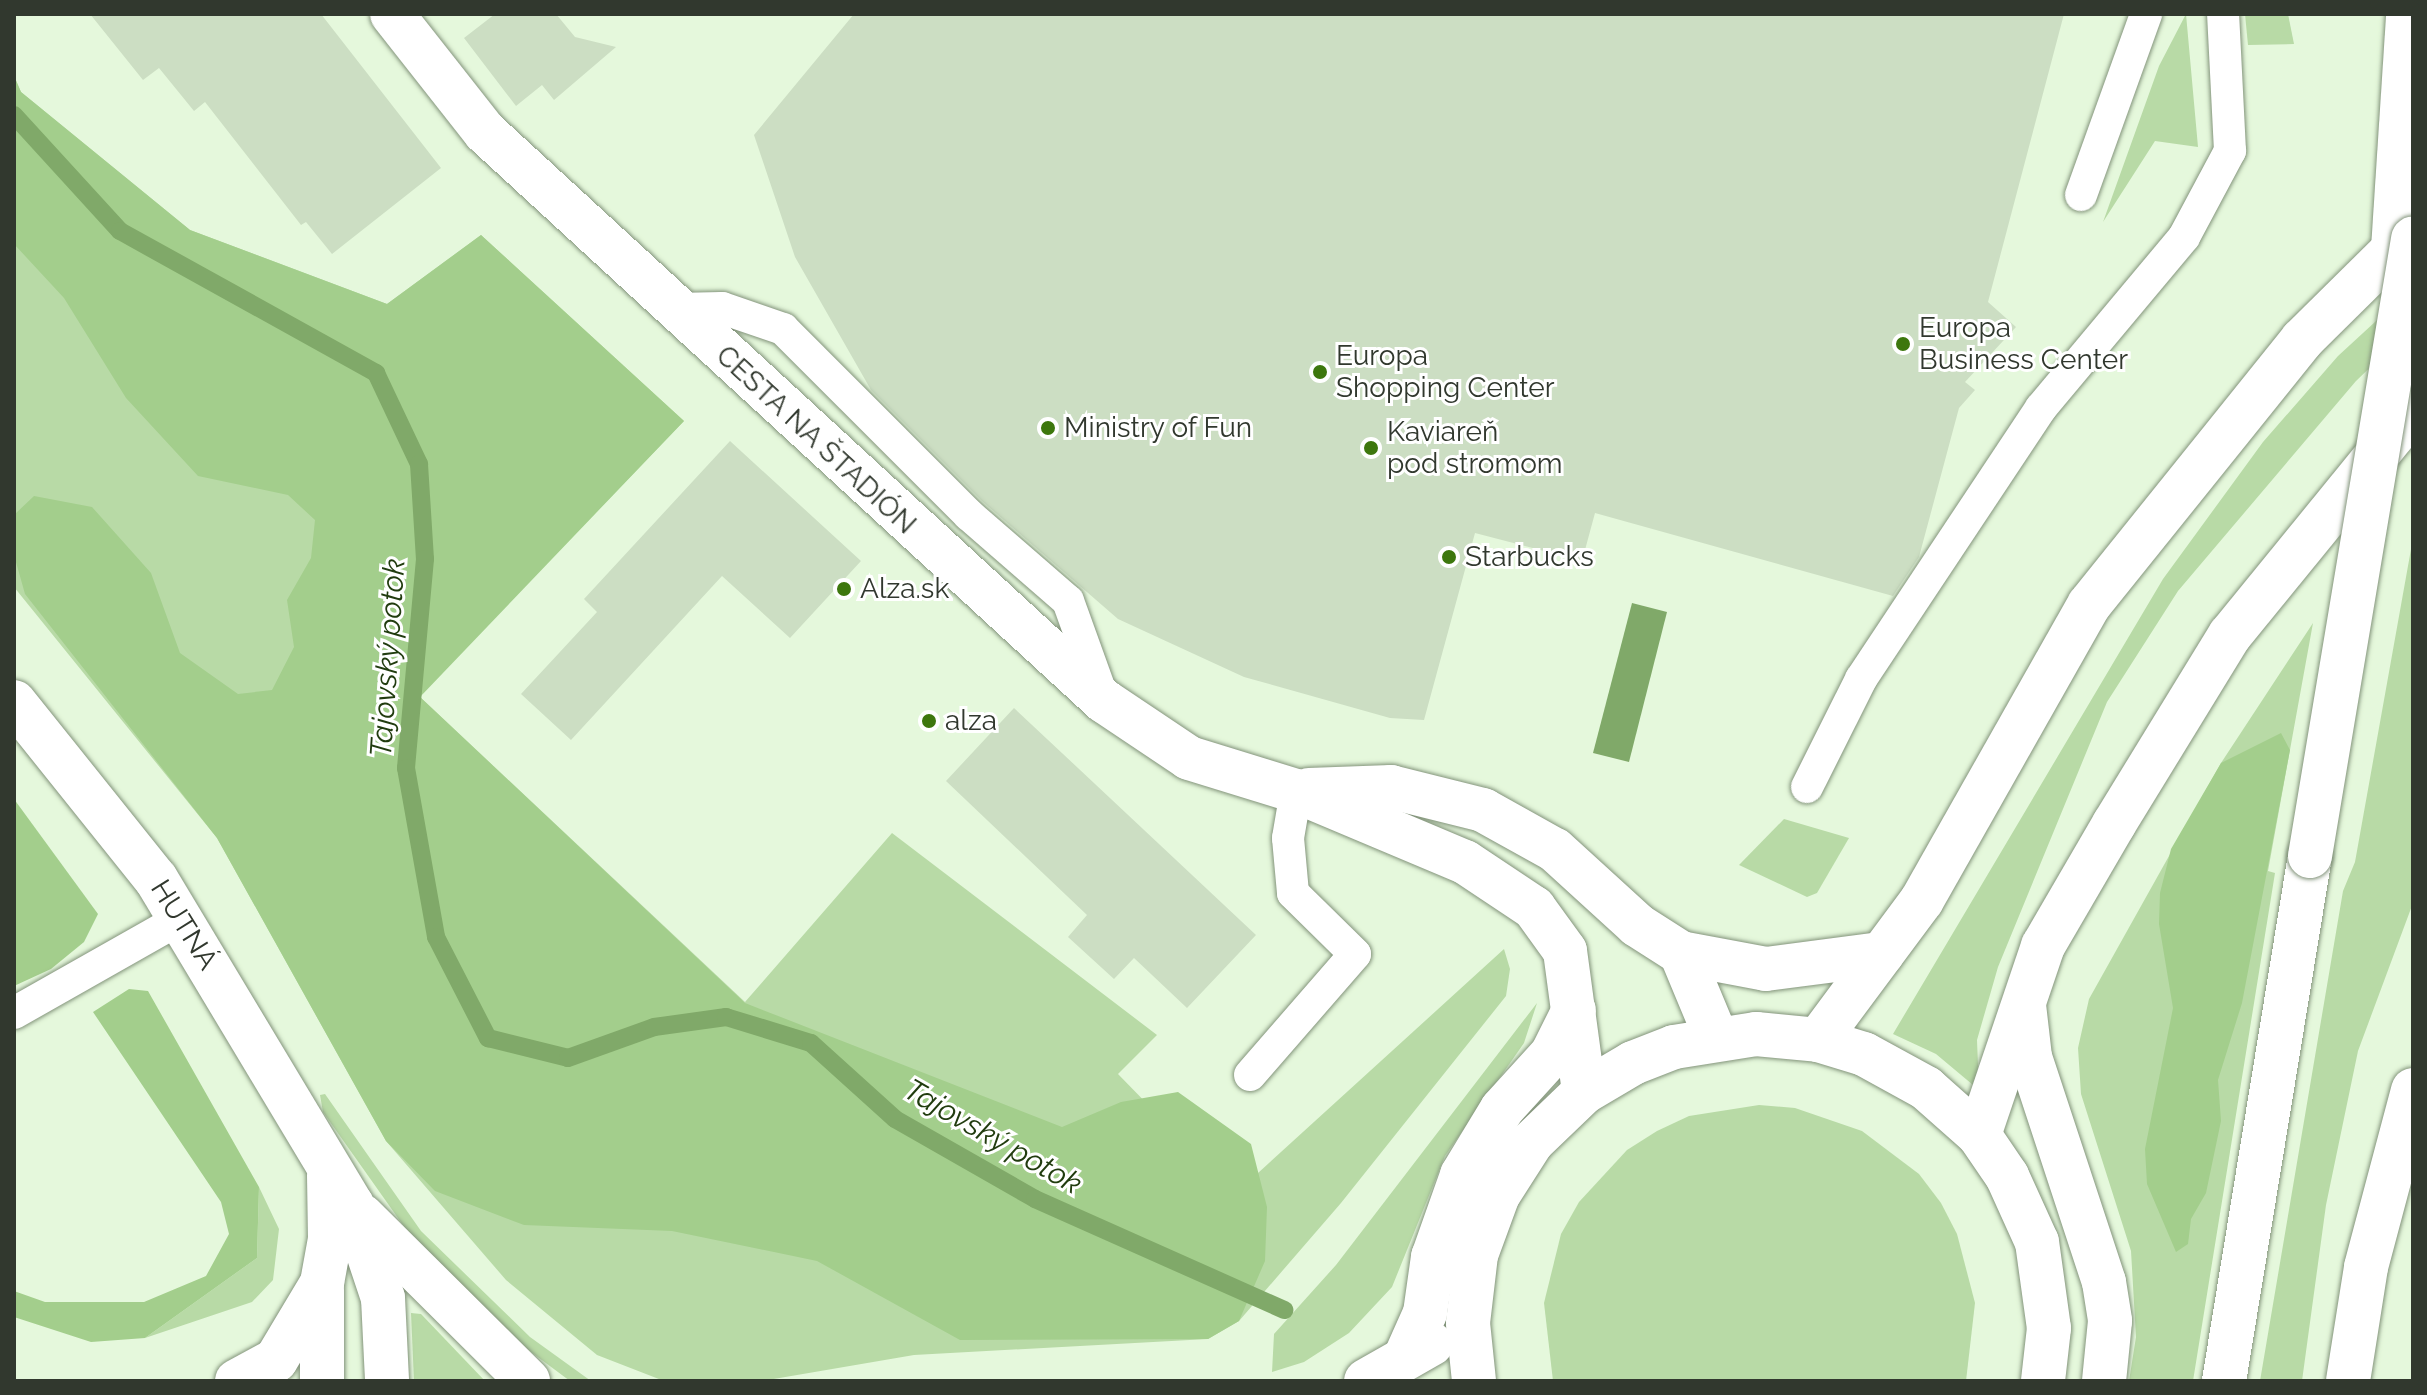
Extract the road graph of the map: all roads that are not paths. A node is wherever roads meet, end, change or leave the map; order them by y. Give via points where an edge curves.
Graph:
1 (392, 14) edge
2 (2146, 14) edge
3 (2223, 14) edge
4 (2408, 14) edge
5 (2081, 195) dead end
6 (2406, 239) edge
7 (675, 309) junction
8 (2413, 411) edge
9 (1104, 701) junction
10 (14, 702) edge
11 (1807, 787) dead end
12 (1296, 791) junction
13 (180, 919) junction
14 (1681, 953) junction
15 (1882, 954) junction
16 (2023, 994) junction
17 (1574, 1010) junction
18 (14, 1013) edge
19 (1716, 1037) junction
20 (1818, 1040) junction
21 (1250, 1075) dead end
22 (2413, 1090) edge
23 (1584, 1092) junction
24 (1979, 1135) junction
25 (329, 1165) junction
26 (352, 1205) junction
27 (322, 1283) junction
28 (1468, 1323) junction
29 (1405, 1358) junction
30 (237, 1381) edge
31 (322, 1381) edge
32 (387, 1381) edge
33 (528, 1381) edge
34 (1366, 1381) edge
35 (1474, 1381) edge
36 (2043, 1381) edge
37 (2104, 1381) edge
38 (2224, 1381) edge
39 (2348, 1381) edge

1 - 7 main road, CESTA NA ŠTADIÓN via 485,132
2 - 5 lane
3 - 11 lane via 2230,151 2184,237 2033,421 1861,679
4 - 6 main road
6 - 15 main road via 2282,363 2089,605 1922,900
6 - 38 main road, bridge
7 - 9 main road, CESTA NA ŠTADIÓN
7 - 9 lane via 722,308 783,329 969,515 1068,601
8 - 16 main road via 2230,635 2050,933
9 - 12 main road, CESTA NA ŠTADIÓN via 1189,758
10 - 13 main road, HUTNÁ via 68,763
12 - 14 main road, CESTA NA ŠTADIÓN via 1391,787 1483,810 1555,850 1637,925
12 - 17 main road, CESTA NA ŠTADIÓN via 1465,862 1534,908 1565,951
12 - 21 lane via 1288,838 1293,893 1355,954
13 - 18 lane
13 - 25 main road, HUTNÁ
14 - 15 main road, CESTA NA ŠTADIÓN via 1766,969
14 - 19 main road
15 - 20 main road
16 - 24 main road
16 - 37 main road via 2030,1057 2104,1282 2110,1321
17 - 23 main road, CESTA NA ŠTADIÓN
17 - 29 main road via 1552,1054 1502,1109 1462,1175 1433,1257 1425,1313
19 - 20 main road
19 - 23 main road via 1633,1063
20 - 24 main road via 1896,1069
22 - 39 main road via 2366,1267
23 - 28 main road via 1532,1142 1498,1195 1476,1255
24 - 36 main road via 2007,1176 2037,1242 2048,1314
25 - 26 main road, HUTNÁ
25 - 27 main road via 330,1239
26 - 32 main road, HUTNÁ via 383,1298
26 - 33 main road, HUTNÁ
27 - 30 main road via 276,1360
27 - 31 main road
28 - 29 main road
28 - 35 main road
29 - 34 main road

